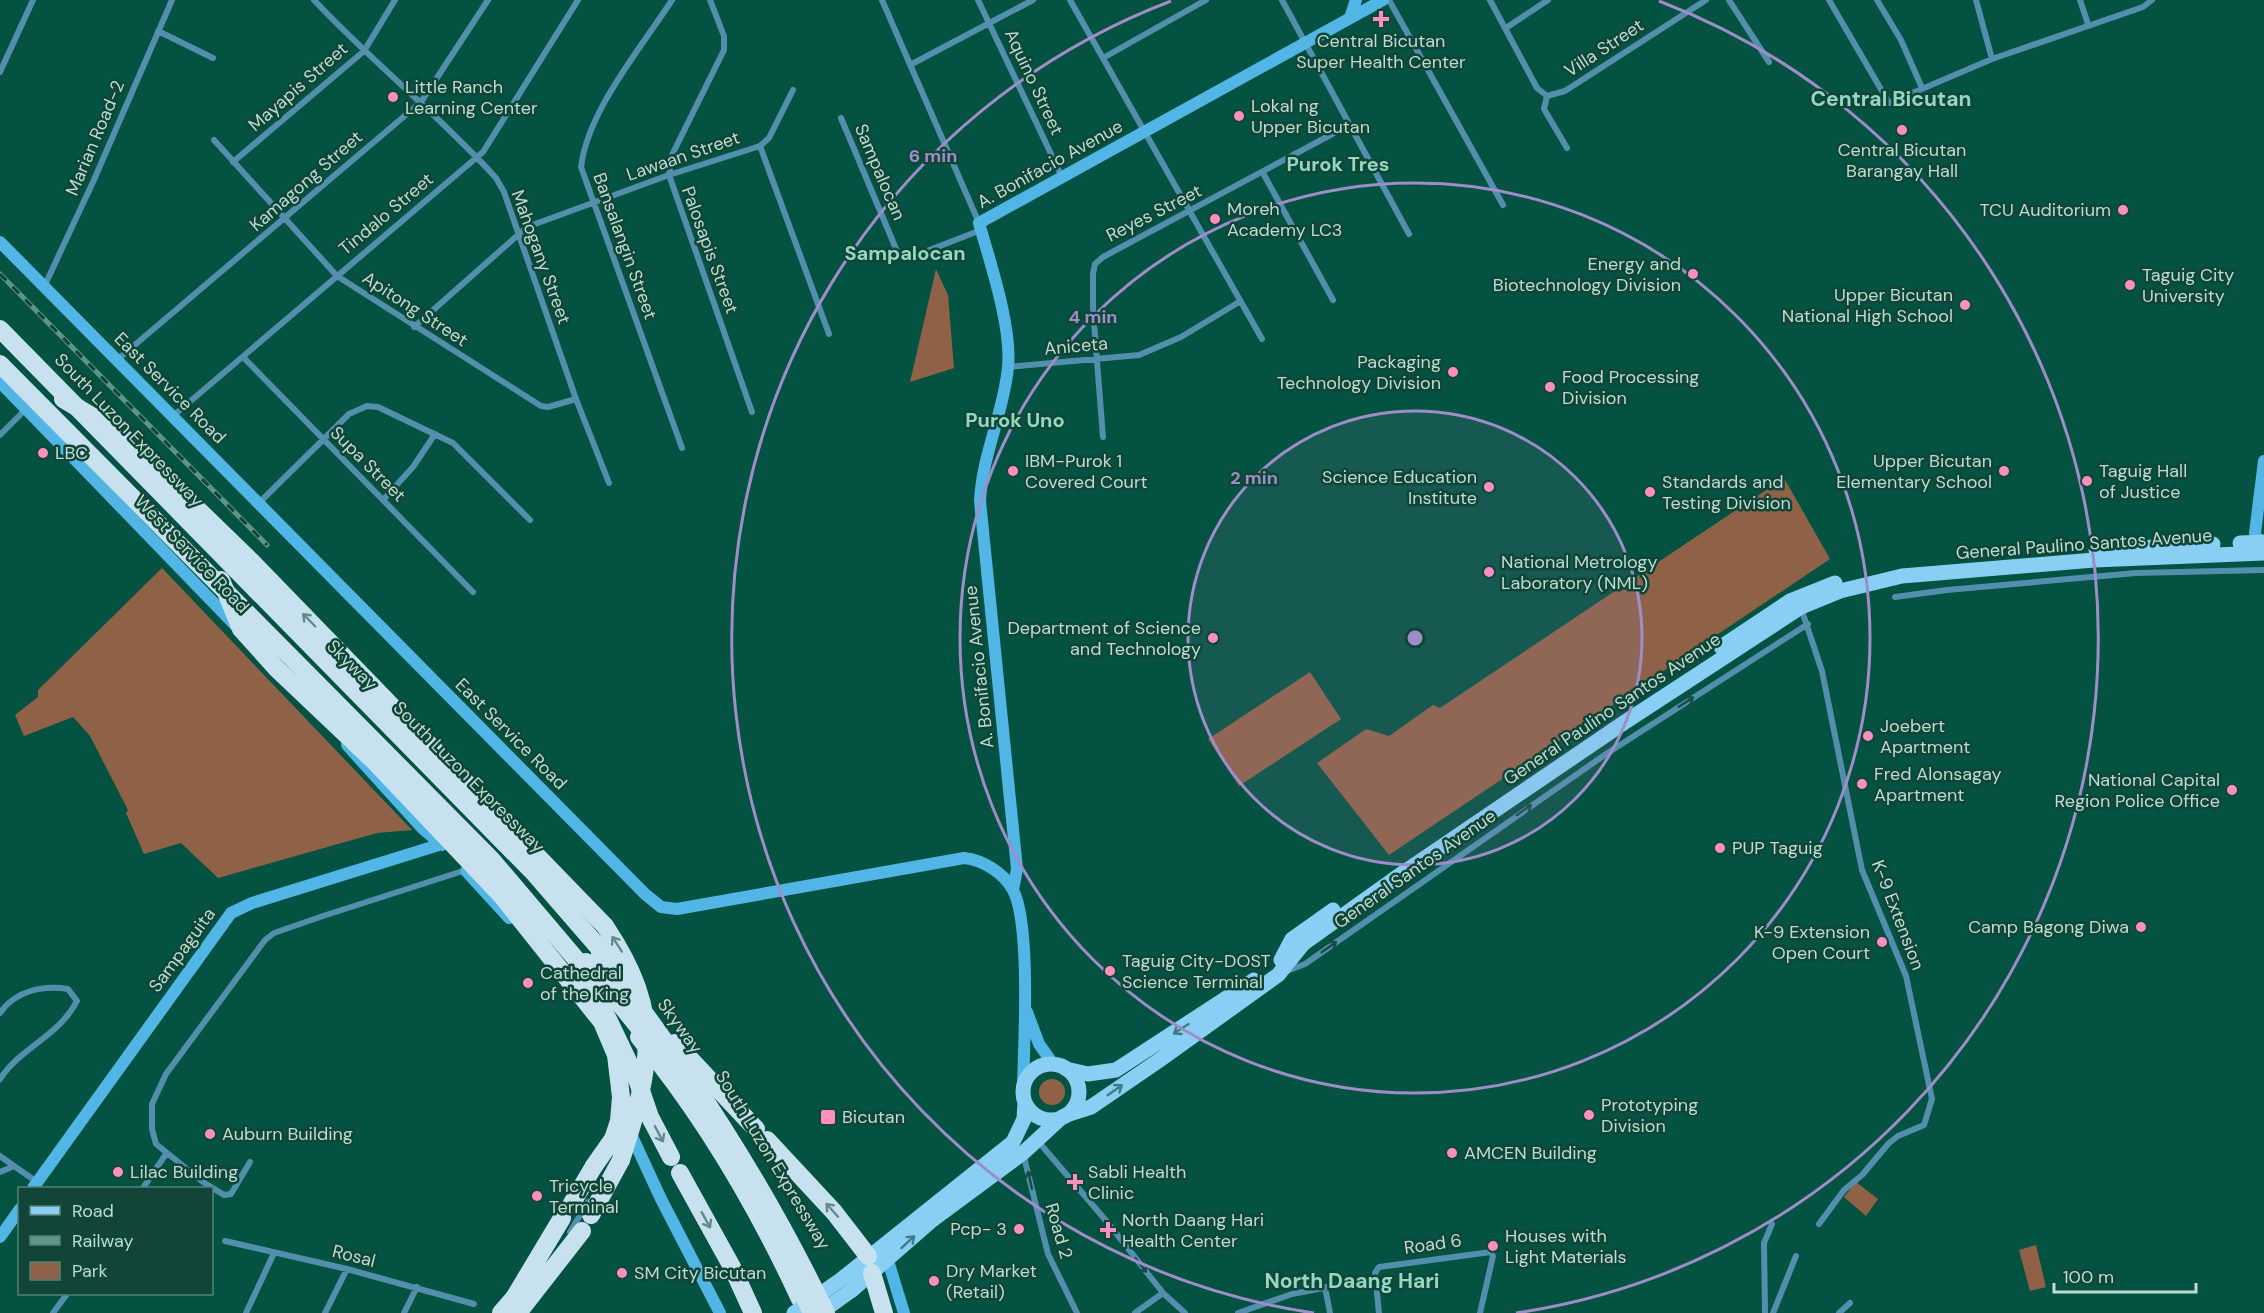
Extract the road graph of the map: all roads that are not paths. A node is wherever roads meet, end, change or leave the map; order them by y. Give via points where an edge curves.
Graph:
1 (33, 0) edge
2 (172, 0) edge
3 (314, 0) edge
4 (395, 0) edge
5 (488, 0) edge
6 (578, 0) edge
7 (672, 0) edge
8 (710, 0) edge
9 (882, 0) edge
10 (978, 0) edge
11 (1033, 0) edge
12 (1070, 0) edge
13 (1206, 0) edge
14 (1282, 0) edge
15 (1356, 0) edge
16 (1383, 0) edge
17 (1389, 0) edge
18 (1490, 0) edge
19 (1548, 0) edge
20 (1706, 0) edge
21 (1729, 0) edge
22 (1829, 0) edge
23 (1877, 0) edge
24 (1976, 0) edge
25 (2080, 0) edge
26 (2152, 0) edge
27 (1350, 18) junction
28 (990, 24) junction
29 (2088, 24) junction
30 (1506, 28) junction
31 (158, 31) junction
32 (1307, 43) junction
33 (364, 51) junction
34 (213, 58) dead end
35 (1103, 58) junction
36 (1992, 59) junction
37 (1769, 62) dead end
38 (910, 64) junction
39 (0, 72) edge
40 (1922, 88) junction
41 (793, 90) dead end
42 (1547, 96) junction
43 (421, 102) junction
44 (841, 118) dead end
45 (1348, 125) junction
46 (1144, 132) junction
47 (214, 140) dead end
48 (760, 146) junction
49 (1567, 148) dead end
50 (475, 158) junction
51 (233, 162) junction
52 (1263, 172) junction
53 (669, 175) junction
54 (1062, 177) junction
55 (594, 203) junction
56 (1503, 205) dead end
57 (1189, 213) junction
58 (284, 220) junction
59 (980, 227) junction
60 (518, 233) junction
61 (1409, 234) dead end
62 (0, 242) edge
63 (337, 276) junction
64 (44, 287) junction
65 (1334, 300) dead end
66 (1239, 302) junction
67 (414, 327) junction
68 (0, 329) edge
69 (829, 334) dead end
70 (0, 335) edge
71 (1262, 339) dead end
72 (0, 355) edge
73 (243, 357) junction
74 (117, 360) junction
75 (1096, 360) junction
76 (0, 364) edge
77 (1008, 367) junction
78 (0, 382) edge
79 (63, 399) junction
80 (576, 399) junction
81 (27, 408) junction
82 (752, 412) dead end
83 (173, 416) junction
84 (435, 434) junction
85 (0, 435) edge
86 (1103, 437) dead end
87 (324, 440) junction
88 (682, 448) dead end
89 (2264, 460) edge
90 (609, 483) dead end
91 (383, 500) junction
92 (259, 503) junction
93 (530, 520) dead end
94 (2262, 548) edge
95 (2264, 570) edge
96 (221, 580) junction
97 (473, 592) dead end
98 (1895, 597) dead end
99 (1801, 607) junction
100 (1808, 624) junction
101 (1699, 673) junction
102 (1709, 688) junction
103 (438, 840) junction
104 (465, 870) junction
105 (1013, 890) junction
106 (582, 966) junction
107 (1278, 975) junction
108 (1024, 1001) junction
109 (0, 1013) edge
110 (675, 1043) junction
111 (1060, 1066) junction
112 (0, 1079) edge
113 (1023, 1087) junction
114 (1025, 1103) junction
115 (1064, 1116) junction
116 (626, 1122) junction
117 (1037, 1140) junction
118 (616, 1150) dead end
119 (1023, 1153) junction
120 (166, 1154) junction
121 (0, 1156) edge
122 (671, 1156) dead end
123 (250, 1162) dead end
124 (14, 1166) junction
125 (608, 1166) dead end
126 (0, 1172) edge
127 (680, 1173) dead end
128 (35, 1185) edge
129 (144, 1187) edge
130 (212, 1187) edge
131 (213, 1188) edge
132 (18, 1212) edge
133 (591, 1215) dead end
134 (1772, 1224) dead end
135 (1819, 1224) dead end
136 (582, 1231) dead end
137 (0, 1237) edge
138 (225, 1241) dead end
139 (688, 1248) junction
140 (885, 1252) junction
141 (274, 1253) junction
142 (1796, 1256) dead end
143 (870, 1265) junction
144 (346, 1269) junction
145 (1376, 1278) junction
146 (848, 1284) junction
147 (417, 1287) junction
148 (1325, 1287) junction
149 (1163, 1293) junction
150 (66, 1295) edge
151 (1850, 1303) dead end
152 (474, 1304) dead end
153 (54, 1313) edge
154 (246, 1313) edge
155 (325, 1313) edge
156 (404, 1313) edge
157 (501, 1313) edge
158 (512, 1313) edge
159 (518, 1313) edge
160 (720, 1313) edge
161 (728, 1313) edge
162 (753, 1313) edge
163 (794, 1313) edge
164 (806, 1313) edge
165 (812, 1313) edge
166 (820, 1313) edge
167 (826, 1313) edge
168 (834, 1313) edge
169 (884, 1313) edge
170 (904, 1313) edge
171 (1077, 1313) edge
172 (1135, 1313) edge
173 (1185, 1313) edge
174 (1238, 1313) edge
175 (1330, 1313) edge
176 (1379, 1313) edge
177 (1480, 1313) edge
178 (1765, 1313) edge
179 (1773, 1313) edge
180 (1839, 1313) edge

1 - 39 street
2 - 31 street, Marian Road-2
3 - 33 street, Mahogany Street
4 - 33 street, Mayapis Street
5 - 43 street, Kamagong Street
6 - 50 street, Tindalo Street via 483,152
7 - 55 street, Bansalangin Street via 610,95 583,152 581,167
8 - 53 street, Palosapis Street via 724,36 724,50 672,155
9 - 38 street
10 - 28 street, Aquino Street
11 - 28 street
12 - 35 street
13 - 35 street
14 - 32 street
15 - 27 main road
16 - 27 main road, A. Bonifacio Avenue
17 - 56 street
18 - 30 street
19 - 30 street
20 - 42 street, Villa Street via 1566,91
21 - 37 street
22 - 40 street via 1889,103
23 - 40 street
24 - 36 street
25 - 29 street
26 - 29 street via 2143,8
27 - 32 main road, A. Bonifacio Avenue
28 - 38 street
28 - 54 street, Aquino Street
29 - 36 street
30 - 42 street via 1537,88
31 - 34 street
31 - 64 street, Marian Road-2
32 - 45 street
32 - 46 main road, A. Bonifacio Avenue
33 - 43 street, Mahogany Street
33 - 51 street, Mayapis Street
35 - 46 street
36 - 40 street
38 - 59 street
41 - 48 street, Lawaan Street via 769,138
42 - 49 street via 1544,109
43 - 50 street, Mahogany Street
43 - 58 street, Kamagong Street
44 - 59 street, Sampalocan via 899,256 914,256
45 - 52 street, Reyes Street
45 - 61 street
46 - 54 main road, A. Bonifacio Avenue
46 - 57 street
47 - 51 street, Apitong Street
48 - 53 street, Lawaan Street
48 - 69 street
50 - 60 street, Mahogany Street via 496,178
50 - 63 street, Tindalo Street
51 - 58 street, Apitong Street
52 - 57 street, Reyes Street
52 - 65 street
53 - 55 street, Lawaan Street
53 - 82 street, Palosapis Street
54 - 59 main road, A. Bonifacio Avenue
55 - 60 street, Lawaan Street
55 - 88 street, Bansalangin Street
57 - 66 street
57 - 75 street, Reyes Street via 1095,264
58 - 63 street, Apitong Street
58 - 74 street, Kamagong Street
59 - 77 main road, A. Bonifacio Avenue via 1008,344
60 - 67 street, Lawaan Street
60 - 80 street, Mahogany Street
62 - 64 main road, East Service Road
63 - 67 street, Apitong Street
63 - 73 street, Tindalo Street
64 - 74 main road, East Service Road
66 - 71 street
66 - 75 street, Aniceta via 1150,352
67 - 80 street, Apitong Street via 541,406
68 - 110 highway, South Luzon Expressway via 535,874 603,951
70 - 79 highway, Skyway
72 - 96 highway, Skyway
73 - 83 street, Tindalo Street
73 - 87 street, Supa Street
74 - 83 main road, East Service Road
75 - 77 street, Aniceta
75 - 86 street, Reyes Street
76 - 106 highway via 491,859
77 - 105 main road, A. Bonifacio Avenue via 980,501 1017,869
78 - 81 main road, West Service Road
133 -> 79 highway, bridge via 621,1160 638,1106 648,1050 644,1006 625,955 580,897 252,562 117,431
79 - 167 highway, Skyway, bridge via 531,876 600,954 665,1039 730,1135
80 - 90 street, Mahogany Street
81 - 85 street
81 - 103 main road, West Service Road via 169,554 423,830
83 - 92 main road, East Service Road
84 - 87 street via 368,406 350,414
84 - 91 street via 413,467
84 - 93 street via 464,451
87 - 91 street, Supa Street
87 - 92 street
89 - 94 main road via 2256,514 2256,533
91 - 97 street, Supa Street
92 - 105 main road, East Service Road via 661,907 677,909 964,858 985,864
94 - 99 main road, General Paulino Santos Avenue via 1902,576 1840,591
94 -> 111 main road, General Paulino Santos Avenue via 2131,547 1888,569 1814,590 1790,601 1578,741 1296,935 1278,964 1129,1063 1088,1074
95 - 98 street via 2136,573
96 - 157 highway, bridge via 241,629 501,895 602,1022 610,1038 620,1075 619,1121 614,1139
96 - 165 highway, Skyway, bridge via 493,855 655,1047 721,1142
99 - 100 street, K-9 Extension
99 - 101 main road, General Paulino Santos Avenue
100 - 102 street, General Santos Avenue
100 - 135 street, K-9 Extension via 1822,670 1862,870 1906,976 1932,1099 1924,1125 1889,1143 1844,1190
101 - 102 street
101 - 107 main road, General Paulino Santos Avenue via 1303,944
107 -> 102 street, General Santos Avenue via 1305,964 1606,754
103 - 104 main road, West Service Road
103 - 128 main road, Sampaguita via 231,913
104 - 116 main road, West Service Road via 533,945 592,1019 610,1051
104 - 120 street via 269,936 156,1091 152,1129 156,1144
105 - 108 main road, East Service Road via 1022,919
106 -> 122 highway
106 - 164 highway via 674,1080 717,1144
115 -> 107 main road, General Paulino Santos Avenue via 1090,1107
108 - 111 main road, East Service Road via 1035,1035
108 - 113 main road, East Service Road
109 - 112 street via 14,998 43,988 68,989 77,1001 61,1024 19,1055
143 -> 110 highway via 847,1228
110 - 168 highway, South Luzon Expressway via 773,1194
111 - 113 main road via 1042,1065 1033,1070
111 - 115 main road via 1077,1083 1078,1093 1077,1102
113 - 114 main road
114 - 115 main road via 1037,1116
114 - 140 main road, General Paulino Santos Avenue via 1024,1119 1013,1142
115 - 117 main road, General Paulino Santos Avenue
116 - 118 street
116 - 139 main road, West Service Road
116 - 158 street via 596,1179
117 - 119 main road, General Paulino Santos Avenue
117 -> 149 street
140 -> 119 main road, General Paulino Santos Avenue
171 -> 119 street, Road 2 via 1048,1254
120 - 129 street
120 - 130 street
121 - 124 street
123 - 131 street via 227,1196
124 - 126 street
124 - 128 street
125 - 158 street via 575,1225
127 -> 162 highway
132 - 137 main road
134 - 178 street via 1764,1243
136 - 159 highway
138 - 141 street, Rosal
139 - 160 main road, West Service Road
139 - 161 main road, West Service Road via 711,1279
140 - 143 main road, General Paulino Santos Avenue
140 - 170 main road
141 - 144 street, Rosal
141 - 154 street
142 - 179 street
143 - 146 main road, General Paulino Santos Avenue
143 - 169 highway
144 - 147 street, Rosal
144 - 155 street
145 - 148 street
145 - 176 street
145 - 177 street, Road 6 via 1377,1269 1493,1253
146 - 163 main road, bridge
146 - 166 main road, bridge
147 - 152 street, Rosal
147 - 156 street
148 - 174 street via 1284,1296
148 - 175 street
149 - 172 street
149 - 173 street
150 - 153 street
151 - 180 street

